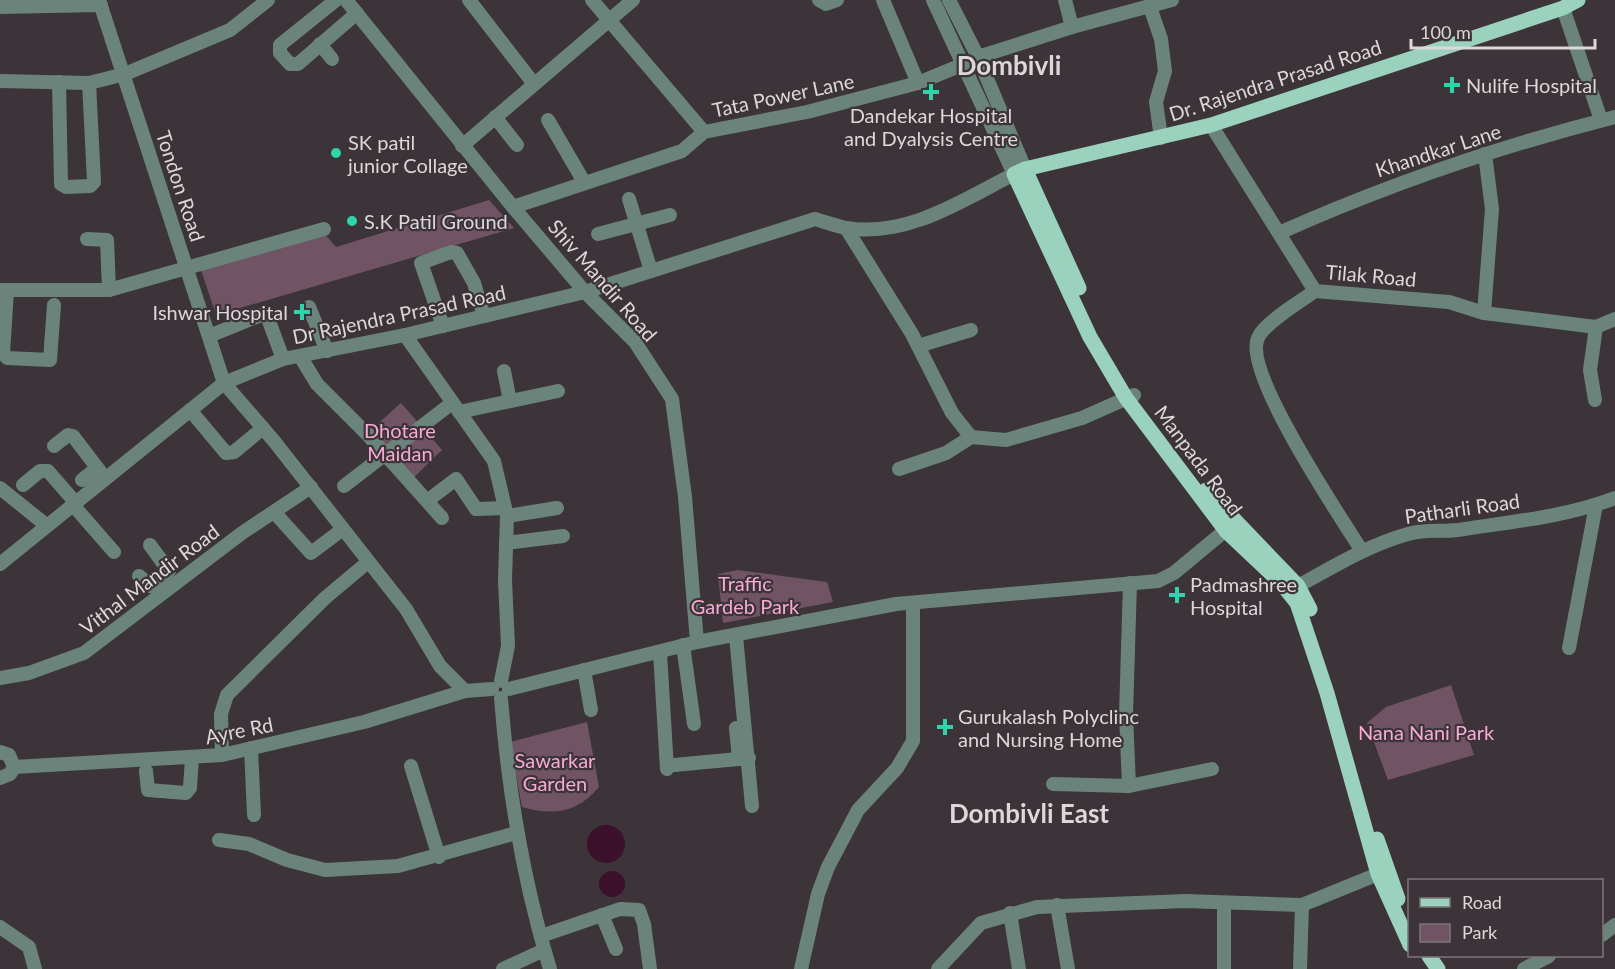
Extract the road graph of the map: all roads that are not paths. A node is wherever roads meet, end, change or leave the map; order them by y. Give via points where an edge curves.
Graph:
1 (268, 0) edge
2 (336, 0) edge
3 (346, 0) edge
4 (469, 0) edge
5 (592, 0) edge
6 (633, 0) edge
7 (819, 0) edge
8 (837, 0) edge
9 (883, 0) edge
10 (933, 0) edge
11 (949, 0) edge
12 (1065, 0) edge
13 (1172, 0) edge
14 (1578, 0) edge
15 (100, 3) edge
16 (1154, 4) edge
17 (0, 7) edge
18 (1563, 8) junction
19 (357, 13) junction
20 (609, 21) junction
21 (1072, 27) junction
22 (320, 44) junction
23 (978, 57) junction
24 (332, 59) dead end
25 (964, 63) junction
26 (125, 74) junction
27 (0, 81) edge
28 (59, 82) junction
29 (89, 83) junction
30 (918, 83) junction
31 (534, 84) junction
32 (495, 117) junction
33 (1608, 118) edge
34 (548, 120) dead end
35 (1210, 125) junction
36 (704, 132) junction
37 (1161, 138) junction
38 (517, 145) dead end
39 (462, 146) junction
40 (1485, 154) junction
41 (1020, 171) junction
42 (584, 182) junction
43 (629, 199) dead end
44 (513, 207) junction
45 (670, 215) dead end
46 (637, 224) junction
47 (846, 228) junction
48 (324, 229) dead end
49 (1279, 233) junction
50 (598, 234) dead end
51 (87, 239) dead end
52 (186, 269) junction
53 (651, 271) junction
54 (4, 290) edge
55 (109, 290) junction
56 (1315, 291) junction
57 (585, 292) junction
58 (54, 305) dead end
59 (307, 311) dead end
60 (1484, 313) junction
61 (484, 316) junction
62 (1615, 319) edge
63 (443, 326) junction
64 (1596, 327) junction
65 (971, 330) dead end
66 (405, 335) junction
67 (210, 336) junction
68 (918, 346) junction
69 (324, 351) junction
70 (300, 356) junction
71 (283, 359) junction
72 (504, 371) dead end
73 (224, 383) junction
74 (558, 391) dead end
75 (1130, 397) junction
76 (1595, 400) dead end
77 (510, 401) junction
78 (455, 408) junction
79 (190, 410) junction
80 (263, 428) junction
81 (971, 437) junction
82 (54, 446) dead end
83 (385, 454) junction
84 (899, 469) dead end
85 (101, 473) junction
86 (82, 480) dead end
87 (23, 485) dead end
88 (344, 486) dead end
89 (311, 487) junction
90 (0, 488) edge
91 (1615, 498) edge
92 (427, 501) junction
93 (74, 503) junction
94 (1596, 505) junction
95 (557, 508) dead end
96 (274, 512) junction
97 (506, 512) junction
98 (442, 518) dead end
99 (46, 525) junction
100 (1230, 527) junction
101 (343, 529) junction
102 (563, 536) dead end
103 (506, 543) junction
104 (150, 545) dead end
105 (1362, 551) junction
106 (114, 552) dead end
107 (368, 562) junction
108 (0, 564) edge
109 (139, 576) dead end
110 (161, 578) junction
111 (1130, 584) junction
112 (1294, 588) junction
113 (171, 589) junction
114 (913, 603) junction
115 (735, 636) junction
116 (690, 644) junction
117 (1569, 648) dead end
118 (660, 653) junction
119 (584, 669) junction
120 (0, 678) edge
121 (603, 687) dead end
122 (501, 689) junction
123 (588, 690) junction
124 (465, 691) junction
125 (591, 710) dead end
126 (694, 724) dead end
127 (736, 728) dead end
128 (251, 748) junction
129 (0, 752) edge
130 (222, 754) junction
131 (192, 758) junction
132 (744, 759) junction
133 (14, 766) junction
134 (411, 766) dead end
135 (1212, 769) dead end
136 (146, 771) dead end
137 (0, 778) edge
138 (1053, 784) dead end
139 (1129, 786) junction
140 (752, 806) dead end
141 (254, 815) dead end
142 (516, 834) junction
143 (219, 840) dead end
144 (439, 857) junction
145 (1383, 872) junction
146 (1224, 903) junction
147 (1057, 905) junction
148 (1302, 905) junction
149 (1010, 913) junction
150 (602, 915) junction
151 (1408, 919) edge
152 (0, 927) edge
153 (1408, 940) edge
154 (543, 943) junction
155 (615, 949) dead end
156 (1547, 957) edge
157 (32, 967) edge
158 (503, 969) edge
159 (550, 969) edge
160 (651, 969) edge
161 (801, 969) edge
162 (938, 969) edge
163 (1019, 969) edge
164 (1068, 969) edge
165 (1224, 969) edge
166 (1300, 969) edge
167 (1524, 969) edge

1 - 26 street via 230,30
2 - 22 street via 279,49 294,64
3 - 19 street, Shiv Mandir Road
4 - 31 street
5 - 20 street
6 - 20 street
7 - 8 street via 826,4
9 - 30 street
10 - 25 street, Manpada Road
11 - 23 street, Manpada Road
12 - 21 street
13 - 16 street
14 - 18 main road, Dr. Rajendra Prasad Road
15 - 17 street
15 - 26 street, Tondon Road
16 - 21 street
16 - 37 street via 1166,71 1156,102
18 - 33 street
18 - 35 main road, Dr. Rajendra Prasad Road
19 - 22 street
19 - 39 street, Shiv Mandir Road
20 - 31 street
20 - 36 street
21 - 23 street
22 - 24 street
23 - 41 street, Manpada Road
25 - 30 street, Tata Power Lane
25 - 41 street, Manpada Road
26 - 29 street
26 - 52 street, Tondon Road
27 - 28 street
28 - 29 street
28 - 29 street via 61,184 66,187 90,186 94,182
30 - 36 street, Tata Power Lane via 807,112
31 - 32 street
32 - 38 street
32 - 39 street
33 - 40 street, Khandkar Lane
34 - 42 street
35 - 37 main road, Dr. Rajendra Prasad Road
35 - 49 street, Tilak Road
36 - 42 street, Tata Power Lane via 682,151
37 - 41 main road, Dr. Rajendra Prasad Road
39 - 44 street, Shiv Mandir Road
40 - 49 street, Khandkar Lane via 1373,192
40 - 60 street via 1492,209
41 - 47 street, Dr Rajendra Prasad Road via 937,214 887,229
41 - 75 main road, Manpada Road via 1090,337
42 - 44 street, Tata Power Lane
43 - 46 street
44 - 57 street, Shiv Mandir Road
45 - 46 street
46 - 50 street
46 - 53 street
47 - 53 street, Dr Rajendra Prasad Road via 815,219
47 - 68 street
48 - 52 street
49 - 56 street, Tilak Road
51 - 55 street via 107,240
52 - 55 street
52 - 67 street, Tondon Road
53 - 57 street, Dr Rajendra Prasad Road
54 - 55 street
54 - 58 street via 3,353 7,358 50,360
56 - 60 street, Tilak Road via 1449,302
56 - 105 street via 1261,332 1256,346 1266,384 1290,434
57 - 61 street, Dr Rajendra Prasad Road
57 - 116 street, Shiv Mandir Road via 635,342 672,399 686,497
59 - 69 street
60 - 64 street, Tilak Road
61 - 63 street, Dr Rajendra Prasad Road
61 - 63 street via 474,283 457,253 451,252 421,263
62 - 64 street, Tilak Road
63 - 66 street, Dr Rajendra Prasad Road
64 - 76 street via 1590,370
65 - 68 street
66 - 69 street, Dr Rajendra Prasad Road
66 - 78 street
67 - 71 street via 266,313
67 - 73 street, Tondon Road
68 - 81 street via 952,413
69 - 70 street, Dr Rajendra Prasad Road
70 - 71 street, Dr Rajendra Prasad Road
70 - 83 street via 316,384
71 - 73 street, Dr Rajendra Prasad Road
72 - 77 street
73 - 79 street, Dr Rajendra Prasad Road
73 - 80 street
74 - 77 street
75 - 81 street via 1082,418 1006,440
75 - 100 main road, Manpada Road
77 - 78 street
78 - 83 street
78 - 97 street via 494,461
79 - 80 street via 226,453 234,452
79 - 85 street, Dr Rajendra Prasad Road
80 - 89 street
81 - 84 street via 946,453
82 - 85 street via 70,435
83 - 88 street
83 - 92 street
85 - 86 street
85 - 93 street
87 - 93 street via 40,471 48,471
89 - 96 street, Vithal Mandir Road
89 - 101 street
90 - 99 street
91 - 94 street, Patharli Road
92 - 97 street via 456,479 476,509
92 - 98 street
93 - 99 street
93 - 106 street
94 - 105 street, Patharli Road via 1456,530 1411,533
94 - 117 street
95 - 97 street
96 - 101 street via 311,553
96 - 113 street, Vithal Mandir Road
97 - 103 street
99 - 108 street
100 - 111 street, Ayre Rd via 1167,578
100 - 112 main road, Manpada Road
101 - 107 street
102 - 103 street
103 - 122 street via 508,646
104 - 110 street via 170,568
105 - 112 street, Patharli Road
107 - 124 street via 406,609 440,666
107 - 130 street via 325,598 227,695 221,714
109 - 110 street via 150,586
110 - 113 street
111 - 114 street, Ayre Rd
111 - 139 street via 1126,714
112 - 145 main road, Manpada Road
113 - 120 street, Vithal Mandir Road via 84,653 29,673
114 - 115 street, Ayre Rd
114 - 161 street via 913,741 897,768 858,810 828,867
115 - 116 street, Ayre Rd
115 - 132 street
116 - 118 street, Ayre Rd
116 - 126 street, Shiv Mandir Road
118 - 119 street, Ayre Rd
118 - 132 street via 670,767
119 - 122 street, Ayre Rd
119 - 123 street
121 - 123 street
122 - 124 street, Ayre Rd
122 - 142 street
123 - 125 street
124 - 128 street, Ayre Rd via 364,722
127 - 132 street
128 - 130 street, Ayre Rd
128 - 141 street
129 - 133 street via 9,755
130 - 131 street, Ayre Rd
131 - 133 street, Ayre Rd
131 - 136 street via 190,788 186,793 148,790
132 - 140 street
133 - 137 street via 10,774
134 - 144 street
135 - 139 street
138 - 139 street
142 - 144 street
142 - 154 street
143 - 144 street via 249,844 325,870 398,866
145 - 148 street
145 - 151 main road, Manpada Road
145 - 153 main road, Manpada Road
146 - 147 street
146 - 148 street
146 - 165 street
147 - 149 street
147 - 164 street
148 - 166 street
149 - 162 street via 976,926
149 - 163 street
150 - 154 street
150 - 155 street
150 - 160 street via 620,909 639,910
152 - 157 street via 29,947
154 - 158 street
154 - 159 street
156 - 167 street

